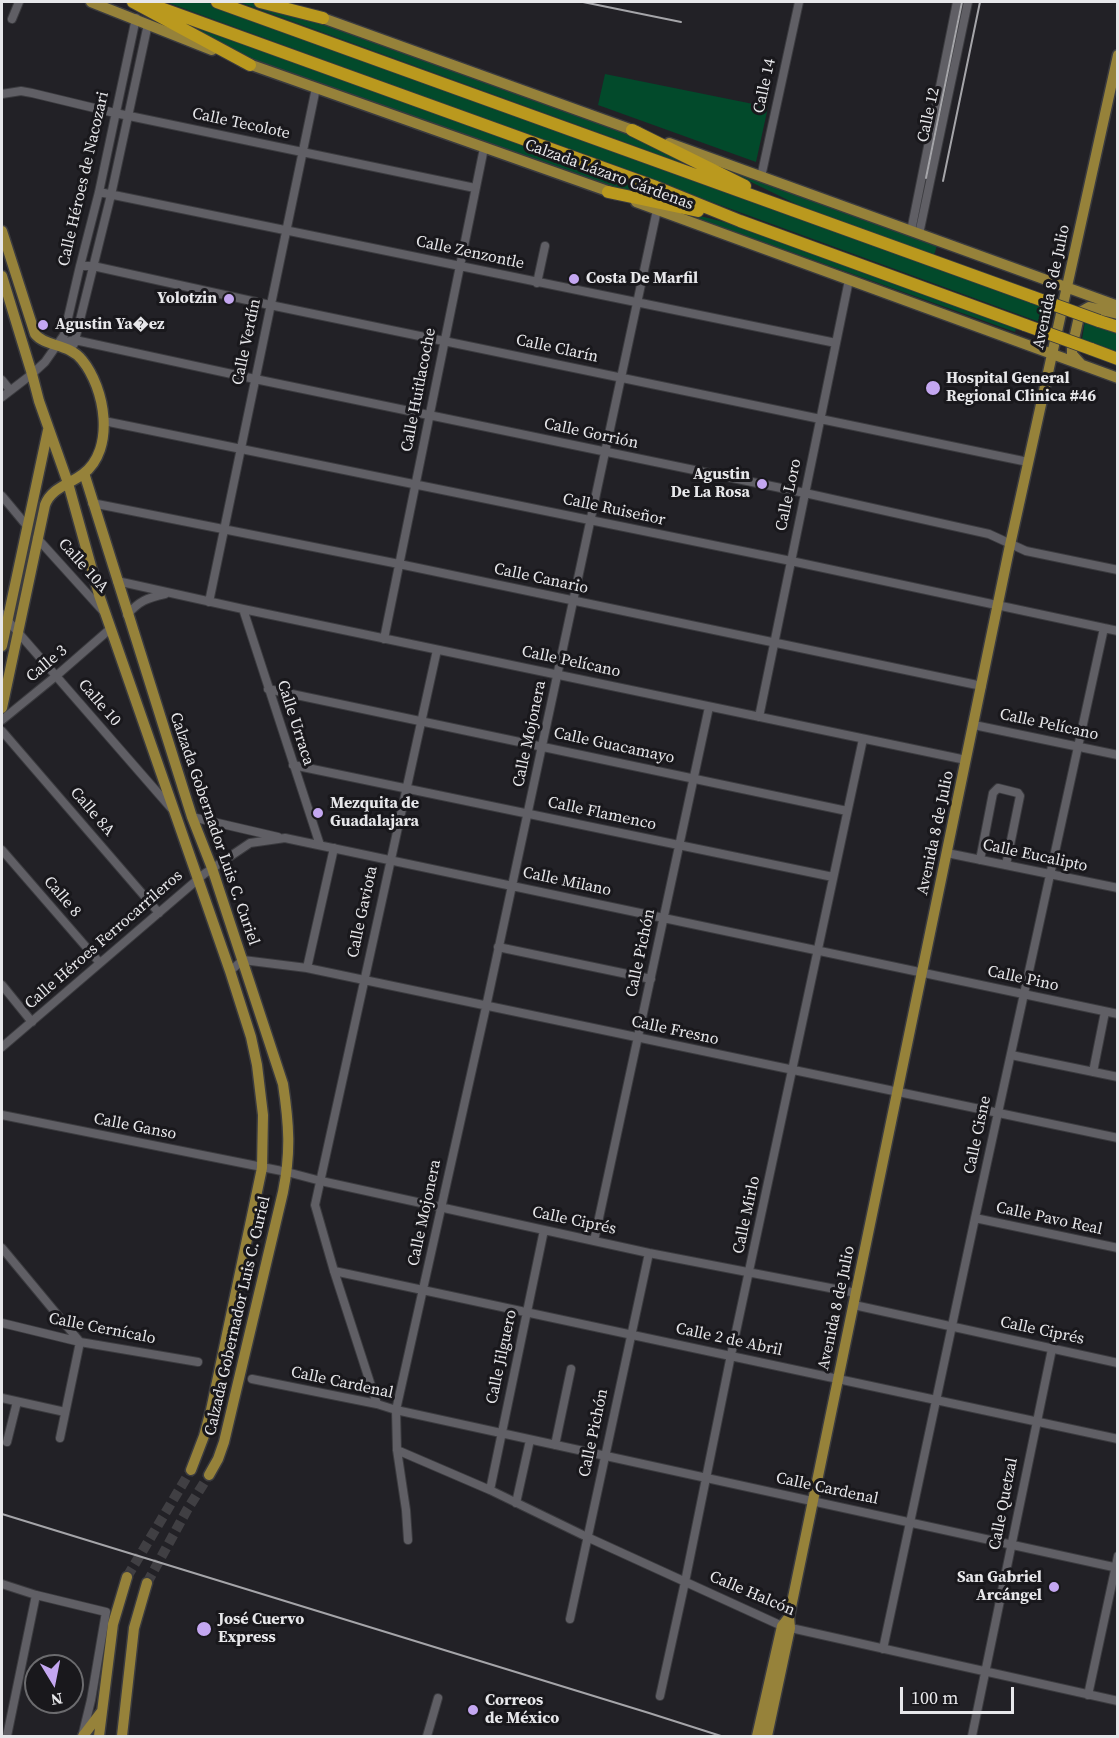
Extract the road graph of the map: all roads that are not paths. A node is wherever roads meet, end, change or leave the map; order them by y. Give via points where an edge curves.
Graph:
1 (19, 2) edge
2 (91, 2) edge
3 (133, 2) edge
4 (144, 2) edge
5 (217, 2) edge
6 (260, 2) edge
7 (278, 2) edge
8 (799, 2) edge
9 (957, 2) edge
10 (968, 2) edge
11 (306, 6) edge
12 (136, 18) junction
13 (323, 18) junction
14 (12, 19) dead end
15 (148, 24) junction
16 (1118, 55) edge
17 (250, 65) junction
18 (316, 88) junction
19 (2, 94) edge
20 (115, 114) junction
21 (127, 116) junction
22 (632, 130) junction
23 (484, 148) junction
24 (302, 152) junction
25 (761, 177) junction
26 (476, 188) junction
27 (99, 192) junction
28 (608, 192) junction
29 (111, 195) junction
30 (657, 210) junction
31 (797, 212) junction
32 (740, 221) junction
33 (286, 230) junction
34 (2, 231) edge
35 (915, 233) junction
36 (545, 246) dead end
37 (460, 265) junction
38 (80, 266) junction
39 (93, 266) junction
40 (2, 276) edge
41 (849, 280) junction
42 (537, 283) junction
43 (1067, 288) junction
44 (637, 302) junction
45 (270, 305) junction
46 (1118, 306) edge
47 (1118, 314) edge
48 (1118, 327) edge
49 (444, 341) junction
50 (836, 343) junction
51 (57, 344) junction
52 (74, 345) junction
53 (1052, 354) junction
54 (1118, 359) edge
55 (1082, 366) junction
56 (32, 374) junction
57 (621, 377) junction
58 (1118, 378) edge
59 (255, 379) junction
60 (2, 380) edge
61 (10, 390) junction
62 (2, 397) edge
63 (429, 415) junction
64 (820, 418) junction
65 (104, 420) junction
66 (48, 430) junction
67 (241, 448) junction
68 (605, 452) junction
69 (1028, 462) junction
70 (84, 473) junction
71 (68, 483) junction
72 (415, 484) junction
73 (805, 493) junction
74 (2, 496) edge
75 (92, 503) junction
76 (591, 520) junction
77 (27, 526) junction
78 (224, 529) junction
79 (38, 538) junction
80 (1010, 545) junction
81 (791, 561) junction
82 (399, 564) junction
83 (1118, 570) edge
84 (117, 581) junction
85 (169, 593) junction
86 (574, 601) junction
87 (209, 602) junction
88 (998, 606) junction
89 (243, 609) junction
90 (105, 614) junction
91 (127, 615) junction
92 (4, 617) edge
93 (1104, 628) junction
94 (110, 629) junction
95 (1118, 631) edge
96 (18, 633) junction
97 (384, 639) junction
98 (773, 643) junction
99 (2, 646) edge
100 (437, 650) junction
101 (558, 675) junction
102 (56, 676) junction
103 (982, 686) junction
104 (268, 689) junction
105 (709, 707) junction
106 (2, 708) edge
107 (759, 717) junction
108 (2, 720) edge
109 (421, 721) junction
110 (974, 725) junction
111 (2, 731) edge
112 (863, 739) junction
113 (542, 747) junction
114 (1078, 747) junction
115 (1118, 755) edge
116 (966, 760) junction
117 (293, 765) junction
118 (694, 779) junction
119 (406, 789) junction
120 (848, 811) junction
121 (175, 812) junction
122 (527, 814) junction
123 (192, 817) junction
124 (285, 838) junction
125 (320, 845) junction
126 (680, 845) junction
127 (334, 848) junction
128 (2, 850) edge
129 (947, 853) junction
130 (390, 860) junction
131 (980, 860) junction
132 (1006, 865) junction
133 (212, 868) junction
134 (1050, 874) junction
135 (834, 877) junction
136 (198, 878) junction
137 (512, 886) junction
138 (1118, 888) edge
139 (159, 913) junction
140 (664, 918) junction
141 (498, 947) junction
142 (818, 952) junction
143 (243, 960) junction
144 (100, 963) junction
145 (307, 968) junction
146 (230, 971) junction
147 (922, 974) junction
148 (651, 980) junction
149 (364, 981) junction
150 (2, 985) edge
151 (1024, 994) junction
152 (486, 1007) junction
153 (1105, 1012) junction
154 (1118, 1014) edge
155 (32, 1022) junction
156 (638, 1039) junction
157 (2, 1047) edge
158 (1011, 1054) junction
159 (792, 1071) junction
160 (1093, 1072) junction
161 (1118, 1077) edge
162 (897, 1092) junction
163 (998, 1113) junction
164 (2, 1115) edge
165 (1118, 1138) edge
166 (262, 1168) junction
167 (287, 1172) junction
168 (321, 1181) junction
169 (441, 1208) junction
170 (975, 1218) junction
171 (544, 1230) junction
172 (594, 1240) junction
173 (2, 1248) edge
174 (1118, 1248) edge
175 (649, 1253) junction
176 (334, 1271) junction
177 (750, 1273) junction
178 (424, 1290) junction
179 (856, 1293) junction
180 (854, 1305) junction
181 (527, 1312) junction
182 (3, 1322) edge
183 (952, 1327) junction
184 (630, 1334) junction
185 (80, 1342) junction
186 (1052, 1349) junction
187 (731, 1355) junction
188 (198, 1362) dead end
189 (1118, 1363) edge
190 (571, 1369) dead end
191 (838, 1378) junction
192 (252, 1379) dead end
193 (2, 1398) edge
194 (937, 1400) junction
195 (17, 1402) junction
196 (377, 1404) junction
197 (396, 1410) junction
198 (65, 1412) junction
199 (1036, 1422) junction
200 (501, 1433) junction
201 (60, 1438) dead end
202 (1118, 1439) edge
203 (531, 1440) junction
204 (8, 1442) dead end
205 (555, 1445) junction
206 (397, 1450) junction
207 (604, 1456) junction
208 (191, 1470) tunnel mouth
209 (209, 1475) tunnel mouth
210 (705, 1478) junction
211 (490, 1490) junction
212 (813, 1501) junction
213 (516, 1503) junction
214 (911, 1523) junction
215 (587, 1537) junction
216 (408, 1540) dead end
217 (1011, 1545) junction
218 (1118, 1556) edge
219 (1116, 1568) edge
220 (127, 1576) tunnel mouth
221 (147, 1582) tunnel mouth
222 (685, 1582) junction
223 (2, 1584) edge
224 (36, 1595) junction
225 (570, 1619) dead end
226 (787, 1624) junction
227 (883, 1649) junction
228 (985, 1671) junction
229 (1088, 1695) junction
230 (660, 1696) dead end
231 (438, 1698) dead end
232 (1118, 1701) edge
233 (102, 1710) junction
234 (7, 1737) edge
235 (83, 1737) edge
236 (99, 1737) edge
237 (122, 1737) edge
238 (428, 1737) edge
239 (757, 1737) edge
240 (767, 1737) edge
241 (972, 1737) edge

1 - 14 street
2 - 12 main road, Calzada Lázaro Cárdenas
3 - 17 highway
4 - 32 highway, Calzada Lázaro Cárdenas
5 - 31 highway, Calzada Lázaro Cárdenas
6 - 13 highway
7 - 11 main road
8 - 25 street, Calle 14
9 - 35 street, Calle 12
10 - 35 street, Calle 12
11 - 13 main road
12 - 15 main road, Calzada Lázaro Cárdenas
12 - 20 street, Calle Héroes de Nacozari
13 - 22 main road
15 - 17 main road, Calzada Lázaro Cárdenas
15 - 21 street, Calle Héroes de Nacozari
16 - 43 main road, Avenida 8 de Julio
17 - 18 main road, Calzada Lázaro Cárdenas
18 - 23 main road, Calzada Lázaro Cárdenas
18 - 24 street, Calle Verdín
19 - 20 street, Calle Tecolote via 21,91
20 - 21 street, Calle Tecolote
20 - 27 street, Calle Héroes de Nacozari
21 - 24 street, Calle Tecolote
21 - 29 street, Calle Héroes de Nacozari
22 - 25 main road
22 - 31 highway
23 - 26 street, Calle Huitlacoche
23 - 28 main road, Calzada Lázaro Cárdenas
24 - 26 street, Calle Tecolote
24 - 33 street, Calle Verdín
25 - 35 main road
26 - 37 street, Calle Huitlacoche
27 - 29 street, Calle Zenzontle
27 - 38 street, Calle Héroes de Nacozari
28 - 30 main road, Calzada Lázaro Cárdenas
28 - 32 highway
29 - 33 street, Calle Zenzontle
29 - 39 street, Calle Héroes de Nacozari
30 - 41 main road, Calzada Lázaro Cárdenas
30 - 44 street, Calle Mojonera
31 - 48 highway, Calzada Lázaro Cárdenas, bridge
32 - 54 highway, Calzada Lázaro Cárdenas, bridge
33 - 37 street, Calle Zenzontle
33 - 45 street, Calle Verdín
34 - 51 main road via 33,332 40,339
35 - 43 main road
36 - 42 street
37 - 42 street, Calle Zenzontle
37 - 49 street, Calle Huitlacoche
38 - 39 street, Calle Clarín
38 - 51 street, Calle Héroes de Nacozari via 64,335
39 - 45 street, Calle Clarín
39 - 52 street, Calle Héroes de Nacozari
40 - 56 main road, Calzada Gobernador Luis C. Curiel
41 - 50 street, Calle Loro
41 - 53 main road, Calzada Lázaro Cárdenas
42 - 44 street, Calle Zenzontle
43 - 46 main road
43 - 53 main road, Avenida 8 de Julio
44 - 50 street, Calle Zenzontle
44 - 57 street, Calle Mojonera
45 - 49 street, Calle Clarín
45 - 59 street, Calle Verdín
47 - 55 main road via 1089,307 1080,312 1072,354
49 - 57 street, Calle Clarín
49 - 63 street, Calle Huitlacoche
50 - 64 street, Calle Loro
51 - 52 main road
51 - 56 street, Calle Héroes de Nacozari
52 - 59 street, Calle Gorrión
52 - 65 main road via 96,384
53 - 55 main road, Calzada Lázaro Cárdenas
53 - 69 main road, Avenida 8 de Julio
55 - 58 main road, Calzada Lázaro Cárdenas
56 - 61 street, Calle Héroes de Nacozari
56 - 66 main road, Calzada Gobernador Luis C. Curiel
57 - 64 street, Calle Clarín
57 - 68 street, Calle Mojonera
59 - 63 street, Calle Gorrión
59 - 67 street, Calle Verdín
60 - 61 street
61 - 62 street, Calle Héroes de Nacozari
63 - 68 street, Calle Gorrión
63 - 72 street, Calle Huitlacoche
64 - 69 street, Calle Clarín
64 - 73 street, Calle Loro
65 - 67 street, Calle Ruiseñor
65 - 70 main road via 96,459
66 - 71 main road, Calzada Gobernador Luis C. Curiel
66 - 77 main road
67 - 72 street, Calle Ruiseñor
67 - 78 street, Calle Verdín
68 - 73 street, Calle Gorrión
68 - 76 street, Calle Mojonera
69 - 80 main road, Avenida 8 de Julio
70 - 71 main road
70 - 75 main road, Calzada Gobernador Luis C. Curiel
71 - 79 main road via 47,500
71 - 90 main road, Calzada Gobernador Luis C. Curiel
72 - 76 street, Calle Ruiseñor
72 - 82 street, Calle Huitlacoche
73 - 80 street, Calle Gorrión via 989,534
73 - 81 street, Calle Loro
74 - 77 street
75 - 78 street, Calle Canario
75 - 84 main road, Calzada Gobernador Luis C. Curiel
76 - 81 street, Calle Ruiseñor
76 - 86 street, Calle Mojonera
77 - 92 main road
78 - 82 street, Calle Canario
78 - 87 street, Calle Verdín
79 - 90 street, Calle 10A
79 - 96 main road
80 - 83 street, Calle Gorrión
80 - 88 main road, Avenida 8 de Julio
81 - 88 street, Calle Ruiseñor
81 - 98 street, Calle Loro
82 - 86 street, Calle Canario
82 - 97 street, Calle Huitlacoche
84 - 85 street, Calle Pelícano
84 - 91 main road, Calzada Gobernador Luis C. Curiel
85 - 87 street, Calle Pelícano
85 - 91 street via 144,599
86 - 98 street, Calle Canario
86 - 101 street, Calle Mojonera
87 - 89 street, Calle Pelícano
88 - 93 street, Calle Ruiseñor
88 - 103 main road, Avenida 8 de Julio
89 - 97 street, Calle Pelícano
89 - 104 street, Calle Urraca
90 - 94 main road, Calzada Gobernador Luis C. Curiel
91 - 123 main road, Calzada Gobernador Luis C. Curiel
92 - 96 street, Calle 10
92 - 99 main road
93 - 95 street, Calle Ruiseñor
93 - 114 street, Calle Cisne
94 - 102 street, Calle 3
94 - 121 main road, Calzada Gobernador Luis C. Curiel
96 - 102 street, Calle 10
96 - 106 main road
97 - 100 street, Calle Pelícano
98 - 103 street, Calle Canario
98 - 107 street, Calle Loro
100 - 101 street, Calle Pelícano
100 - 109 street, Calle Gaviota
101 - 105 street, Calle Pelícano
101 - 113 street, Calle Mojonera
102 - 108 street, Calle 3
102 - 121 street, Calle 10
103 - 110 main road, Avenida 8 de Julio
104 - 109 street, Calle Guacamayo
104 - 117 street, Calle Urraca
105 - 107 street, Calle Pelícano
105 - 118 street, Calle Pichón
107 - 112 street, Calle Pelícano
109 - 113 street, Calle Guacamayo
109 - 119 street, Calle Gaviota
110 - 114 street, Calle Pelícano
110 - 116 main road, Avenida 8 de Julio
111 - 139 street, Calle 8A
112 - 116 street, Calle Pelícano
112 - 120 street, Calle Mirlo
113 - 118 street, Calle Guacamayo
113 - 122 street, Calle Mojonera
114 - 115 street, Calle Pelícano
114 - 134 street, Calle Cisne
116 - 129 main road, Avenida 8 de Julio
117 - 119 street, Calle Flamenco
117 - 125 street, Calle Urraca
118 - 120 street, Calle Guacamayo
118 - 126 street, Calle Pichón
119 - 122 street, Calle Flamenco
119 - 130 street, Calle Gaviota
120 - 135 street, Calle Mirlo
121 - 136 main road, Calzada Gobernador Luis C. Curiel
122 - 126 street, Calle Flamenco
122 - 137 street, Calle Mojonera
123 - 124 street
123 - 133 main road, Calzada Gobernador Luis C. Curiel
124 - 125 street, Calle Milano
124 - 133 street, Calle Milano via 250,843
125 - 127 street, Calle Milano
126 - 135 street, Calle Flamenco
126 - 140 street, Calle Pichón
127 - 130 street, Calle Milano
127 - 145 street
128 - 144 street, Calle 8
129 - 131 street, Calle Eucalipto
129 - 147 main road, Avenida 8 de Julio
130 - 137 street, Calle Milano
130 - 149 street, Calle Gaviota
131 - 132 street, Calle Eucalipto
131 - 132 street via 993,793 998,788 1020,796
132 - 134 street, Calle Eucalipto
133 - 136 street, Calle Héroes Ferrocarrileros
133 - 143 main road, Calzada Gobernador Luis C. Curiel
134 - 138 street, Calle Eucalipto
134 - 151 street, Calle Cisne
135 - 142 street, Calle Mirlo
136 - 139 street, Calle Héroes Ferrocarrileros
136 - 146 main road, Calzada Gobernador Luis C. Curiel
137 - 140 street, Calle Milano
137 - 141 street, Calle Mojonera
139 - 144 street, Calle Héroes Ferrocarrileros
140 - 142 street, Calle Milano
140 - 148 street, Calle Pichón
141 - 148 street
141 - 152 street, Calle Mojonera
142 - 147 street, Calle Milano
142 - 159 street, Calle Mirlo
143 - 145 street, Calle Fresno
143 - 146 street
143 - 167 main road, Calzada Gobernador Luis C. Curiel via 283,1084 290,1139
144 - 155 street, Calle Héroes Ferrocarrileros
145 - 149 street, Calle Fresno
146 - 166 main road, Calzada Gobernador Luis C. Curiel via 257,1065 263,1115
147 - 151 street, Calle Pino
147 - 162 main road, Avenida 8 de Julio
148 - 156 street, Calle Pichón
149 - 152 street, Calle Fresno
149 - 168 street, Calle Gaviota
150 - 155 street
151 - 153 street, Calle Pino
151 - 158 street, Calle Cisne
152 - 156 street, Calle Fresno
152 - 169 street, Calle Mojonera
153 - 154 street, Calle Pino
153 - 160 street
155 - 157 street, Calle Héroes Ferrocarrileros
156 - 159 street, Calle Fresno
156 - 172 street, Calle Pichón
158 - 160 street
158 - 163 street, Calle Cisne
159 - 162 street, Calle Fresno
159 - 177 street, Calle Mirlo
160 - 161 street
162 - 163 street, Calle Fresno
162 - 179 main road, Avenida 8 de Julio
163 - 165 street, Calle Fresno
163 - 170 street, Calle Cisne
164 - 166 street, Calle Ganso
166 - 167 street, Calle Ganso
166 - 208 main road, Calzada Gobernador Luis C. Curiel via 211,1410
167 - 168 street, Calle Ciprés
167 - 209 main road, Calzada Gobernador Luis C. Curiel via 224,1442
168 - 169 street, Calle Ciprés
168 - 176 street, Calle Gaviota via 315,1205
169 - 171 street, Calle Ciprés
169 - 178 street, Calle Mojonera
170 - 174 street, Calle Pavo Real
170 - 183 street, Calle Cisne
171 - 172 street, Calle Ciprés
171 - 181 street, Calle Jilguero
172 - 175 street, Calle Ciprés
173 - 185 street
175 - 177 street, Calle Ciprés
175 - 184 street, Calle Pichón
176 - 178 street, Calle 2 de Abril
176 - 196 street, Calle Gaviota
177 - 179 street, Calle Ciprés
177 - 187 street, Calle Mirlo
178 - 181 street, Calle 2 de Abril
178 - 197 street, Calle Mojonera
179 - 180 main road, Avenida 8 de Julio
180 - 183 street, Calle Ciprés
180 - 191 main road, Avenida 8 de Julio
181 - 184 street, Calle 2 de Abril
181 - 200 street, Calle Jilguero
182 - 185 street, Calle Cernícalo
183 - 186 street, Calle Ciprés
183 - 194 street, Calle Cisne
184 - 187 street, Calle 2 de Abril
184 - 207 street, Calle Pichón
185 - 188 street, Calle Cernícalo
185 - 198 street
186 - 189 street, Calle Ciprés
186 - 199 street, Calle Quetzal
187 - 191 street, Calle 2 de Abril
187 - 210 street, Calle Mirlo
190 - 205 street
191 - 194 street, Calle 2 de Abril
191 - 212 main road, Avenida 8 de Julio
192 - 196 street, Calle Cardenal
193 - 195 street
194 - 199 street, Calle 2 de Abril
194 - 214 street, Calle Cisne
195 - 198 street
195 - 204 street
196 - 197 street, Calle Cardenal
197 - 200 street, Calle Cardenal
197 - 206 street, Calle Mojonera
198 - 201 street
199 - 202 street, Calle 2 de Abril
199 - 217 street, Calle Quetzal
200 - 203 street, Calle Cardenal
200 - 211 street, Calle Jilguero
203 - 205 street, Calle Cardenal
203 - 213 street
205 - 207 street, Calle Cardenal
206 - 211 street, Calle Halcón
206 - 216 street, Calle Mojonera
207 - 210 street, Calle Cardenal
207 - 215 street, Calle Pichón
210 - 212 street, Calle Cardenal
210 - 222 street, Calle Mirlo
211 - 213 street, Calle Halcón
212 - 214 street, Calle Cardenal
212 - 226 main road, Avenida 8 de Julio
213 - 215 street, Calle Halcón
214 - 217 street, Calle Cardenal
214 - 227 street, Calle Cisne
215 - 222 street, Calle Halcón
215 - 225 street, Calle Pichón
217 - 219 street, Calle Cardenal
217 - 228 street, Calle Quetzal
218 - 219 street
219 - 229 street
220 - 233 main road via 113,1624
221 - 237 main road via 134,1628
222 - 226 street, Calle Halcón
222 - 230 street, Calle Mirlo
223 - 224 street
224 - 234 street
224 - 235 street via 106,1612
226 - 227 street, Calle Halcón
226 - 239 main road, Avenida 8 de Julio
226 - 240 main road, Avenida 8 de Julio
227 - 228 street, Calle Halcón
228 - 229 street, Calle Halcón
228 - 241 street, Calle Quetzal
229 - 232 street, Calle Halcón
231 - 238 street
233 - 235 main road
233 - 236 main road

